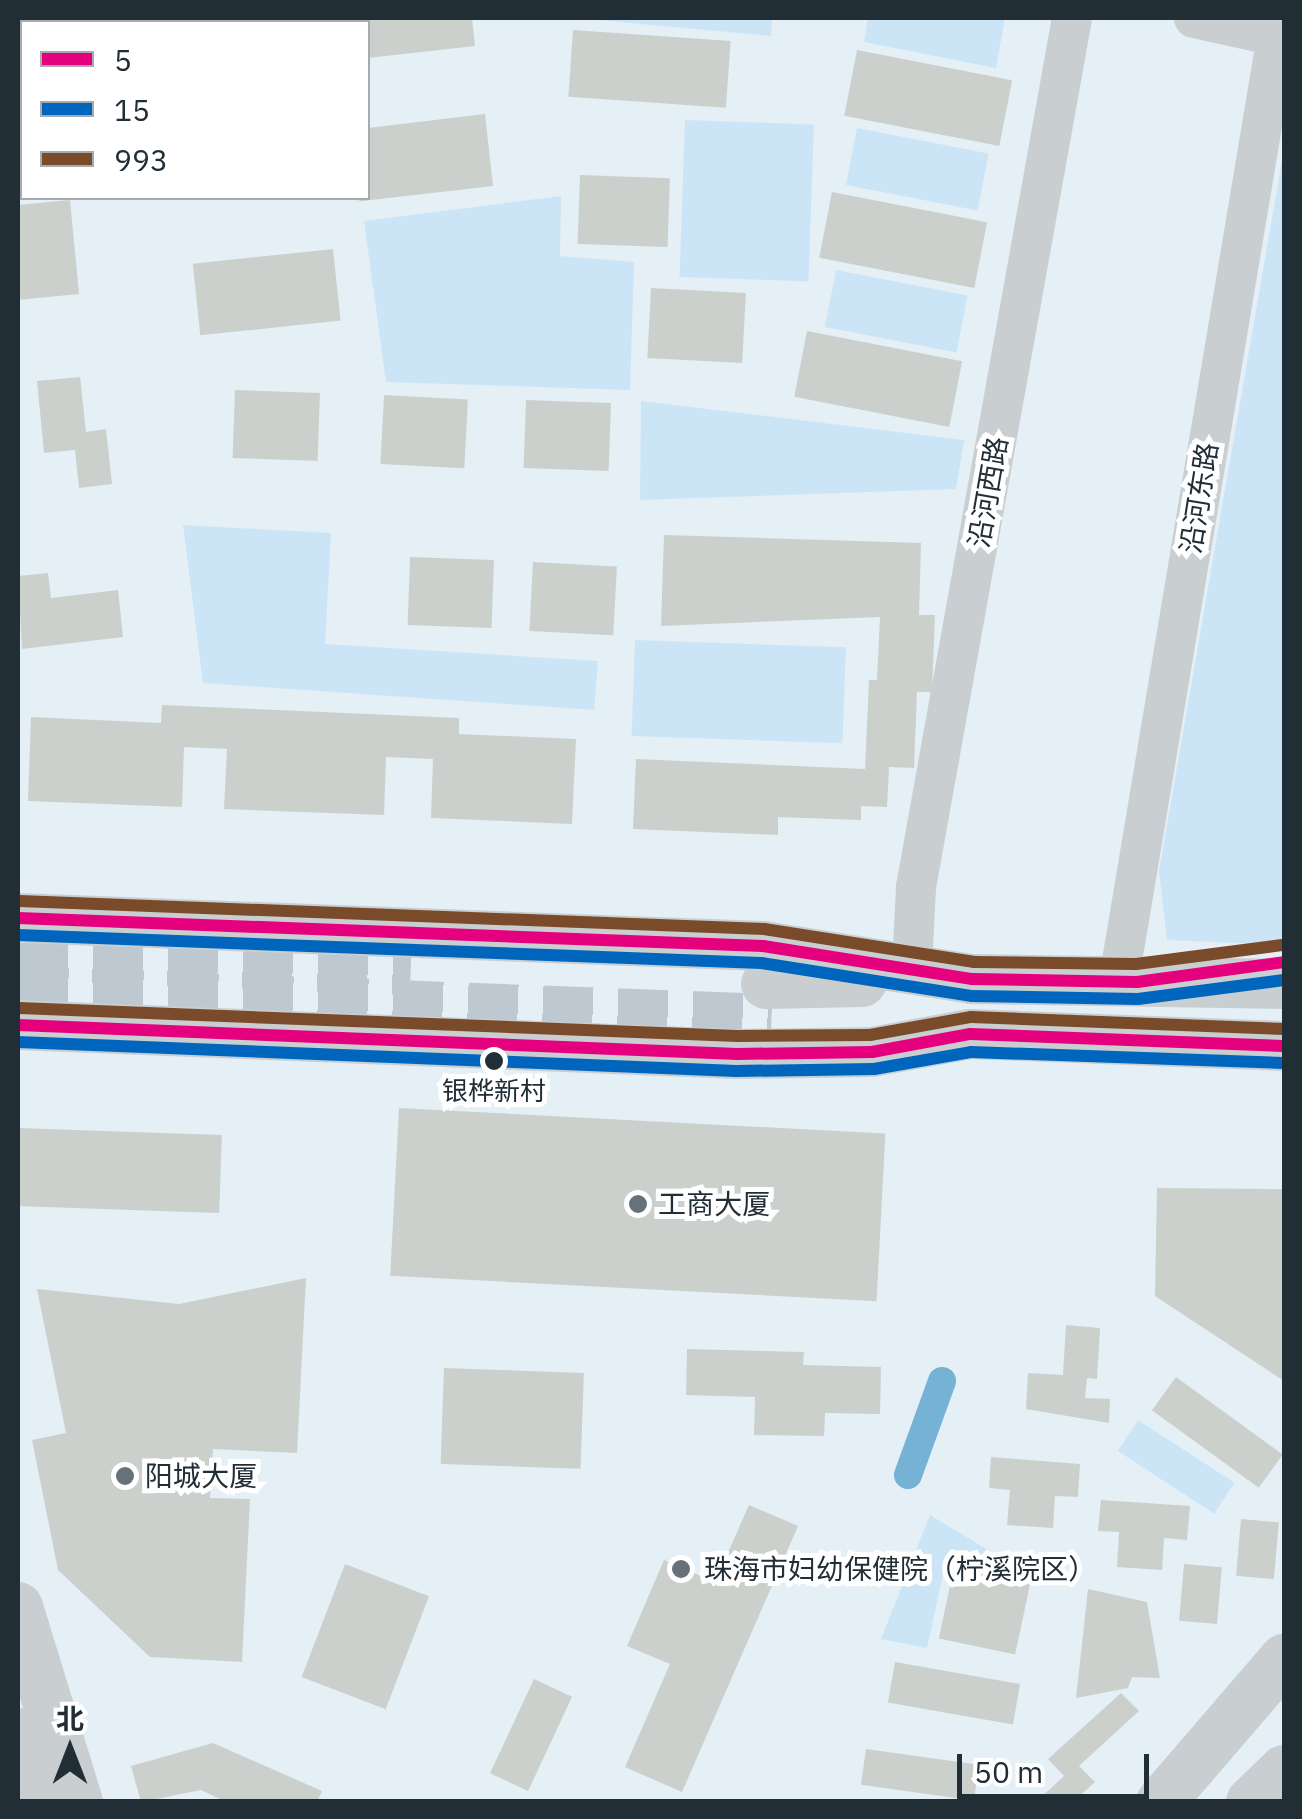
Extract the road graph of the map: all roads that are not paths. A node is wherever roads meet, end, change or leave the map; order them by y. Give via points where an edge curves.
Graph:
1 (1072, 18) edge
2 (1194, 18) edge
3 (1278, 27) edge
4 (18, 903) edge
5 (18, 918) edge
6 (125, 921) junction
7 (1284, 962) edge
8 (912, 968) junction
9 (972, 979) junction
10 (1128, 981) junction
11 (1284, 984) edge
12 (18, 1024) edge
13 (970, 1034) junction
14 (1120, 1042) junction
15 (1284, 1046) edge
16 (1284, 1072) edge
17 (18, 1606) edge
18 (1284, 1658) edge
19 (1284, 1703) edge
20 (18, 1733) edge
21 (1284, 1770) edge
22 (39, 1802) edge
23 (78, 1802) edge
24 (1161, 1802) edge
25 (1180, 1802) edge
26 (1251, 1802) edge

1 - 8 street, 沿河西路 via 916,887
2 - 3 street
3 - 10 street, 沿河东路
4 - 6 main road
5 - 6 main road
6 - 8 main road via 762,946
7 - 10 main road
8 - 9 main road
9 - 10 main road
9 - 13 main road via 768,1002
10 - 11 main road
12 - 13 main road via 832,1055
13 - 14 main road
14 - 15 main road
14 - 16 main road
17 - 23 main road
18 - 24 main road
19 - 25 main road
20 - 22 main road
21 - 26 main road

